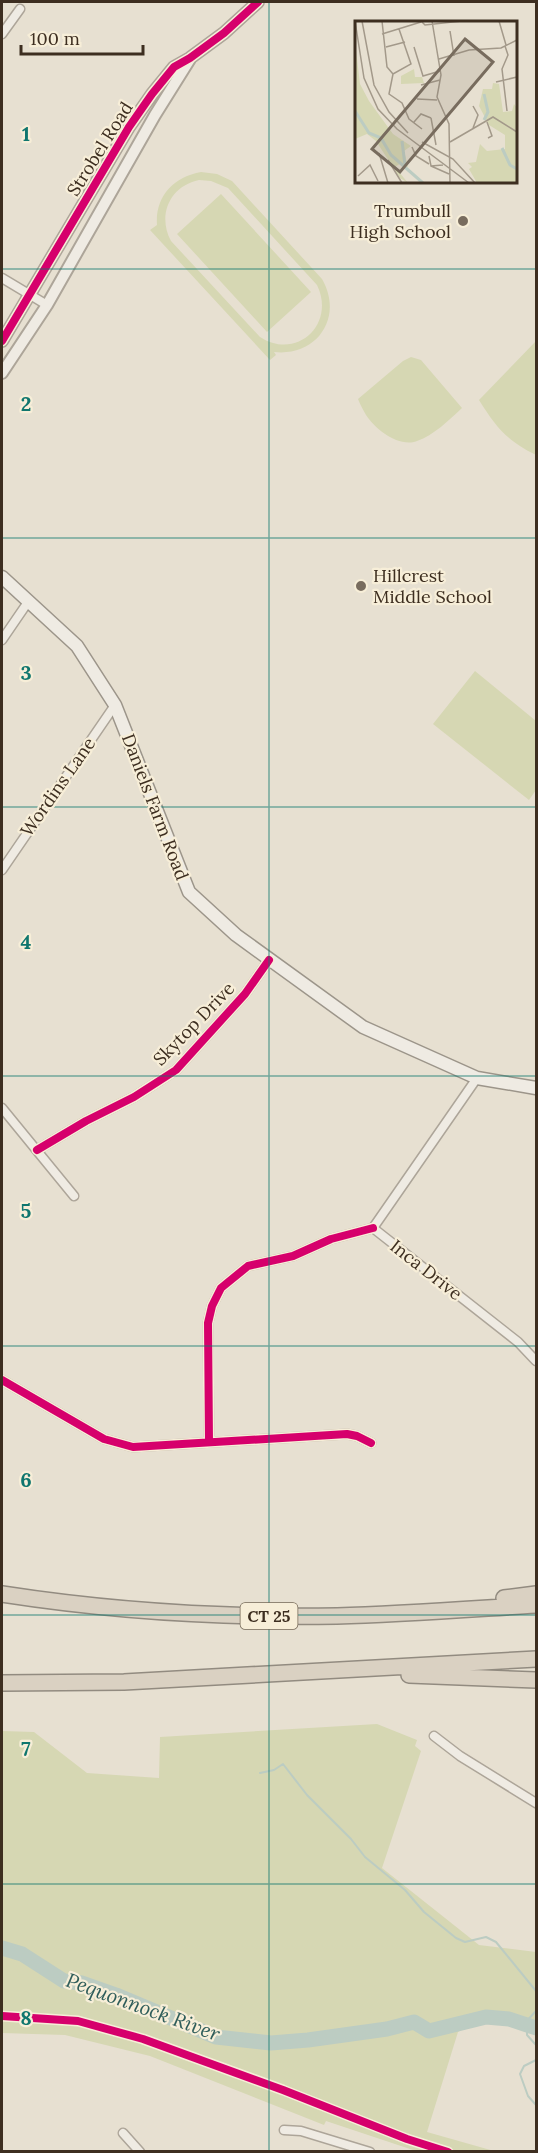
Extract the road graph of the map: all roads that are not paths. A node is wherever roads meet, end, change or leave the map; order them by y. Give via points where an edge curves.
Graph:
1 (258, 2) edge
2 (20, 9) dead end
3 (2, 34) edge
4 (190, 58) junction
5 (129, 127) junction
6 (143, 135) junction
7 (2, 278) edge
8 (31, 295) junction
9 (47, 304) junction
10 (2, 341) edge
11 (2, 373) edge
12 (2, 577) edge
13 (28, 602) junction
14 (2, 640) edge
15 (115, 705) junction
16 (2, 870) edge
17 (269, 960) junction
18 (477, 1078) junction
19 (537, 1088) edge
20 (2, 1108) edge
21 (37, 1150) junction
22 (74, 1196) dead end
23 (373, 1228) junction
24 (537, 1361) edge
25 (2, 1380) edge
26 (209, 1442) junction
27 (371, 1443) dead end
28 (2, 1593) edge
29 (537, 1594) edge
30 (537, 1605) edge
31 (369, 1614) junction
32 (537, 1659) edge
33 (271, 1674) junction
34 (537, 1680) edge
35 (2, 1683) edge
36 (434, 1736) dead end
37 (537, 1803) edge
38 (285, 2130) dead end
39 (123, 2133) dead end
40 (140, 2151) edge
41 (370, 2151) edge

1 - 4 street, Strobel Road
2 - 3 street
4 - 5 street, Strobel Road via 174,67
4 - 6 street, Strobel Road
5 - 6 street, Strobel Road
5 - 8 street, Strobel Road
6 - 9 street, Strobel Road
7 - 8 street
8 - 9 street
8 - 10 street, Strobel Road
9 - 11 street, Strobel Road
12 - 13 main road, Daniels Farm Road
13 - 14 street
13 - 15 main road, Daniels Farm Road via 77,646
15 - 16 street, Wordins Lane
15 - 17 main road, Daniels Farm Road via 189,892
17 - 18 main road, Daniels Farm Road via 363,1026
17 - 21 street, Skytop Drive via 245,994 176,1070
18 - 19 main road, Daniels Farm Road
18 - 23 street, Inca Drive
20 - 21 street
21 - 22 street
23 - 24 street, Inca Drive
23 - 26 street via 331,1239 292,1256 248,1266 221,1288 208,1323
25 - 26 street via 104,1439 134,1447
26 - 27 street via 347,1434
28 - 31 highway, CT 25 via 189,1613
29 - 31 highway
30 - 31 highway, CT 25
32 - 33 highway
33 - 34 highway
33 - 35 highway via 105,1683
36 - 37 street
38 - 41 street
39 - 40 street

